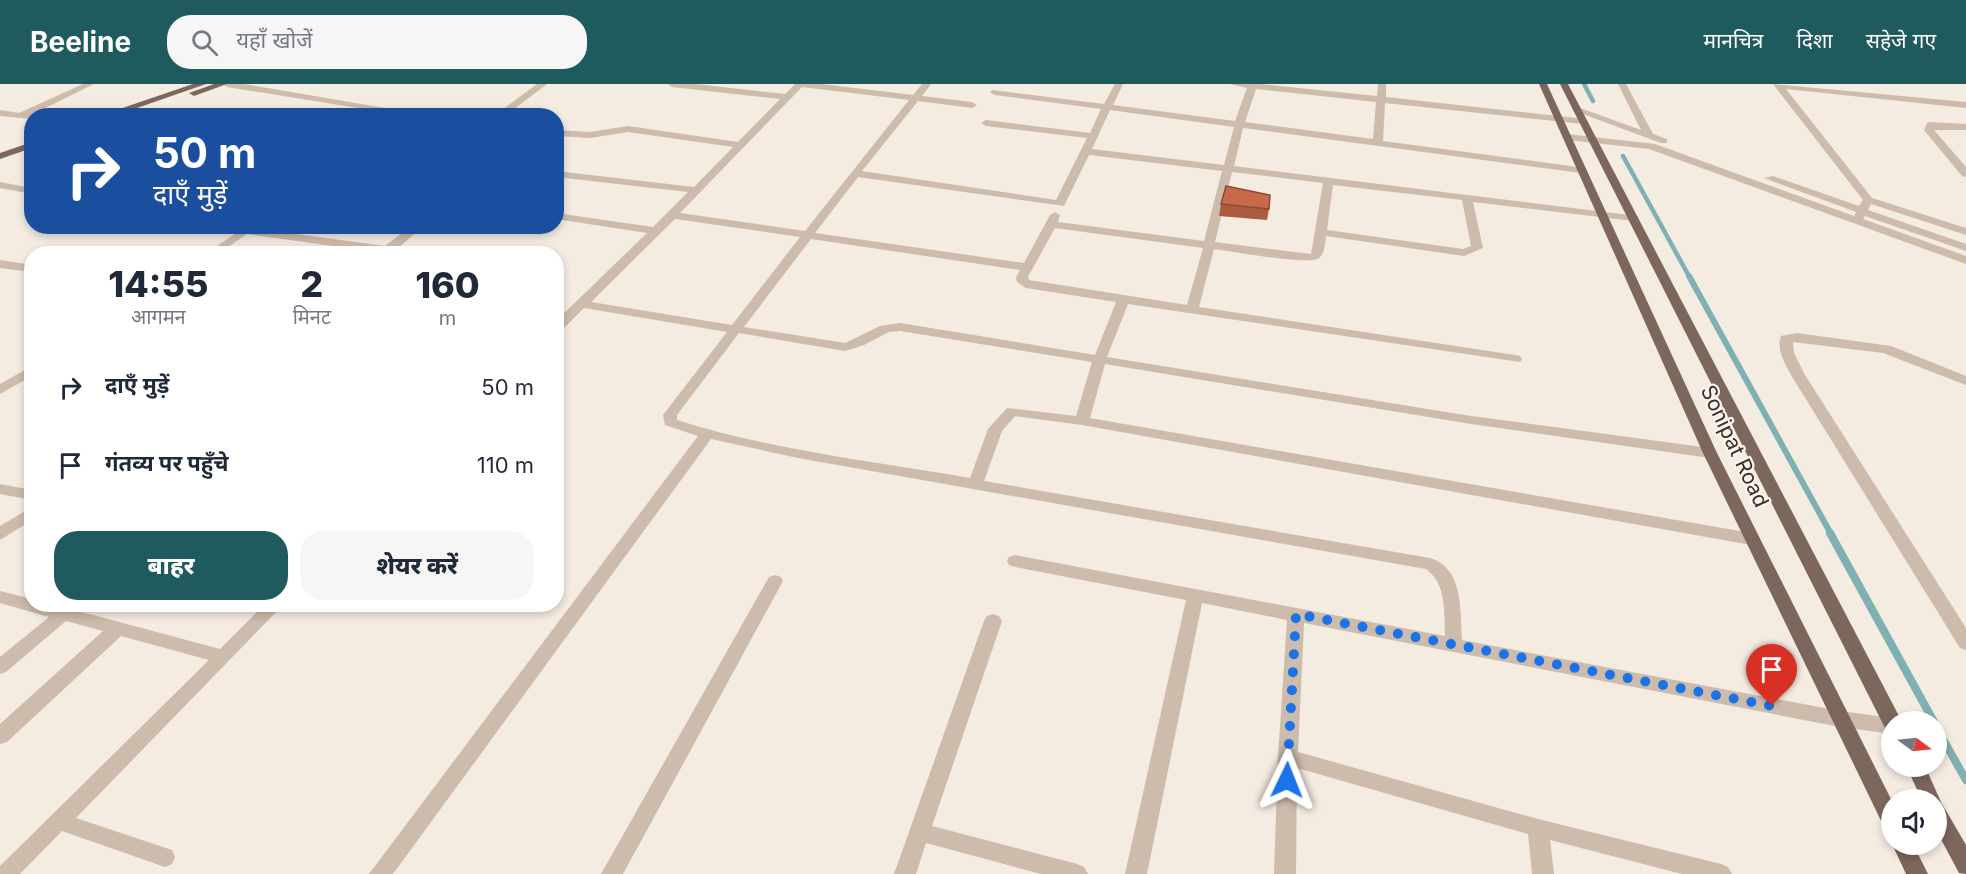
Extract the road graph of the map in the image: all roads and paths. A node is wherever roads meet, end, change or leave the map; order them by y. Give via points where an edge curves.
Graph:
1 (90, 84) edge
2 (202, 84) edge
3 (223, 84) edge
4 (227, 84) edge
5 (543, 84) edge
6 (671, 84) edge
7 (927, 84) edge
8 (1119, 84) edge
9 (1234, 84) edge
10 (1382, 84) edge
11 (1543, 84) edge
12 (1563, 84) edge
13 (1622, 84) edge
14 (1778, 85) edge
15 (1252, 86) junction
16 (1298, 87) edge
17 (995, 92) dead end
18 (788, 97) junction
19 (915, 98) junction
20 (1382, 100) junction
21 (972, 105) dead end
22 (1966, 105) edge
23 (1107, 107) junction
24 (38, 108) edge
25 (128, 108) edge
26 (150, 108) edge
27 (378, 108) edge
28 (509, 108) edge
29 (0, 113) edge
30 (24, 114) edge
31 (1580, 115) junction
32 (20, 116) junction
33 (24, 117) edge
34 (1557, 118) junction
35 (986, 123) dead end
36 (1239, 125) junction
37 (1966, 127) edge
38 (564, 133) edge
39 (1649, 135) junction
40 (1092, 136) junction
41 (1567, 136) junction
42 (1592, 138) junction
43 (24, 141) edge
44 (1378, 144) junction
45 (741, 145) junction
46 (24, 148) edge
47 (0, 149) edge
48 (1084, 151) junction
49 (0, 156) edge
50 (1229, 169) junction
51 (1581, 170) junction
52 (855, 173) junction
53 (1966, 174) edge
54 (564, 175) edge
55 (1328, 182) junction
56 (0, 185) edge
57 (24, 190) edge
58 (696, 190) junction
59 (1467, 199) junction
60 (1060, 204) junction
61 (1862, 210) junction
62 (672, 215) junction
63 (1603, 215) junction
64 (564, 217) edge
65 (1633, 218) junction
66 (1052, 224) junction
67 (655, 231) junction
68 (1320, 232) junction
69 (1966, 232) edge
70 (239, 234) edge
71 (288, 234) edge
72 (409, 234) edge
73 (808, 235) junction
74 (1209, 244) junction
75 (222, 246) edge
76 (369, 246) edge
77 (393, 246) edge
78 (1966, 248) edge
79 (1966, 260) edge
80 (0, 264) edge
81 (1027, 267) junction
82 (24, 268) edge
83 (1123, 300) junction
84 (582, 304) junction
85 (1192, 310) junction
86 (564, 321) edge
87 (737, 331) junction
88 (1100, 359) junction
89 (1515, 359) dead end
90 (24, 375) edge
91 (1966, 381) edge
92 (0, 390) edge
93 (1082, 421) junction
94 (707, 434) junction
95 (1710, 453) junction
96 (975, 484) junction
97 (0, 489) edge
98 (24, 494) edge
99 (24, 518) edge
100 (0, 534) edge
101 (1751, 539) junction
102 (1015, 561) dead end
103 (776, 581) dead end
104 (1195, 596) junction
105 (0, 597) edge
106 (24, 604) edge
107 (52, 612) edge
108 (268, 612) edge
109 (1296, 614) junction
110 (62, 615) junction
111 (993, 621) dead end
112 (117, 630) junction
113 (1966, 643) edge
114 (1454, 645) junction
115 (223, 657) junction
116 (0, 667) edge
117 (1885, 711) edge
118 (1840, 719) junction
119 (1881, 723) edge
120 (0, 736) edge
121 (1288, 757) junction
122 (1881, 801) edge
123 (59, 821) junction
124 (1538, 828) junction
125 (1947, 830) edge
126 (920, 832) junction
127 (1908, 855) edge
128 (165, 857) dead end
129 (1966, 867) edge
130 (6, 874) edge
131 (380, 874) edge
132 (612, 874) edge
133 (905, 874) edge
134 (1077, 874) edge
135 (1136, 874) edge
136 (1285, 874) edge
137 (1543, 874) edge
138 (1721, 874) edge
139 (1917, 874) edge

1 - 24 street
2 - 25 main road
3 - 26 main road
4 - 27 street
5 - 28 street
6 - 18 street
7 - 19 street
8 - 23 street
9 - 15 street
10 - 20 street
11 - 34 main road, Sonipat Road
12 - 31 main road, Sonipat Road
13 - 39 street
14 - 22 street
14 - 61 street
15 - 16 street
15 - 36 street
16 - 20 street
17 - 23 street
18 - 19 street via 800,84
18 - 45 street
19 - 21 street
19 - 52 street
20 - 34 street
20 - 44 street
23 - 36 street
23 - 40 street
29 - 32 street
30 - 32 street
31 - 34 street
31 - 39 street
31 - 42 main road, Sonipat Road
32 - 33 street
34 - 41 main road, Sonipat Road
35 - 40 street
36 - 44 street
36 - 50 street
37 - 53 street via 1930,125 1929,130
38 - 45 street via 590,135 628,129
39 - 61 street
40 - 48 street
41 - 42 street
41 - 51 main road, Sonipat Road
42 - 61 street via 1652,146
42 - 65 main road, Sonipat Road
43 - 47 main road
44 - 51 street
45 - 58 street
46 - 49 main road
48 - 50 street
48 - 60 street
50 - 55 street
50 - 74 street
51 - 63 main road, Sonipat Road
52 - 60 street
52 - 73 street
54 - 58 street
55 - 59 street
55 - 68 street
56 - 57 street
58 - 62 street
59 - 63 street
59 - 68 street via 1477,248 1474,251 1464,253
60 - 66 street
61 - 69 street
61 - 78 street
61 - 79 street
62 - 67 street
62 - 73 street
63 - 65 street
63 - 95 main road, Sonipat Road
64 - 67 street
65 - 117 main road, Sonipat Road
66 - 74 street
66 - 81 street
67 - 84 street
68 - 74 street via 1318,252 1306,258
70 - 75 street
71 - 76 street
72 - 77 street
73 - 81 street
73 - 87 street
74 - 85 street
80 - 82 street
81 - 83 street via 1022,277 1030,285
83 - 85 street
83 - 88 street
84 - 86 street
84 - 87 street
85 - 89 street
87 - 88 street via 845,347 862,343 888,326
87 - 94 street via 670,415 670,422
88 - 93 street
88 - 95 street via 1472,420
90 - 92 street
91 - 113 street via 1886,349 1797,337 1786,339 1787,353 1798,375
93 - 96 street via 1012,411 995,429
93 - 101 street
94 - 96 street
94 - 131 street
95 - 101 main road, Sonipat Road
96 - 114 street via 1439,567 1448,581
97 - 98 street
99 - 100 street
101 - 118 main road, Sonipat Road
102 - 104 street
103 - 132 street
104 - 109 street
104 - 135 street
105 - 106 street
107 - 110 street
108 - 115 street
109 - 114 street
109 - 121 street
110 - 112 street
110 - 116 street
111 - 126 street
112 - 115 street
112 - 120 street
114 - 118 street
115 - 123 street
118 - 119 street
118 - 122 main road, Sonipat Road
121 - 124 street
121 - 136 street
123 - 128 street
123 - 130 street
124 - 137 street
124 - 138 street
125 - 129 main road
126 - 133 street
126 - 134 street
127 - 139 main road

